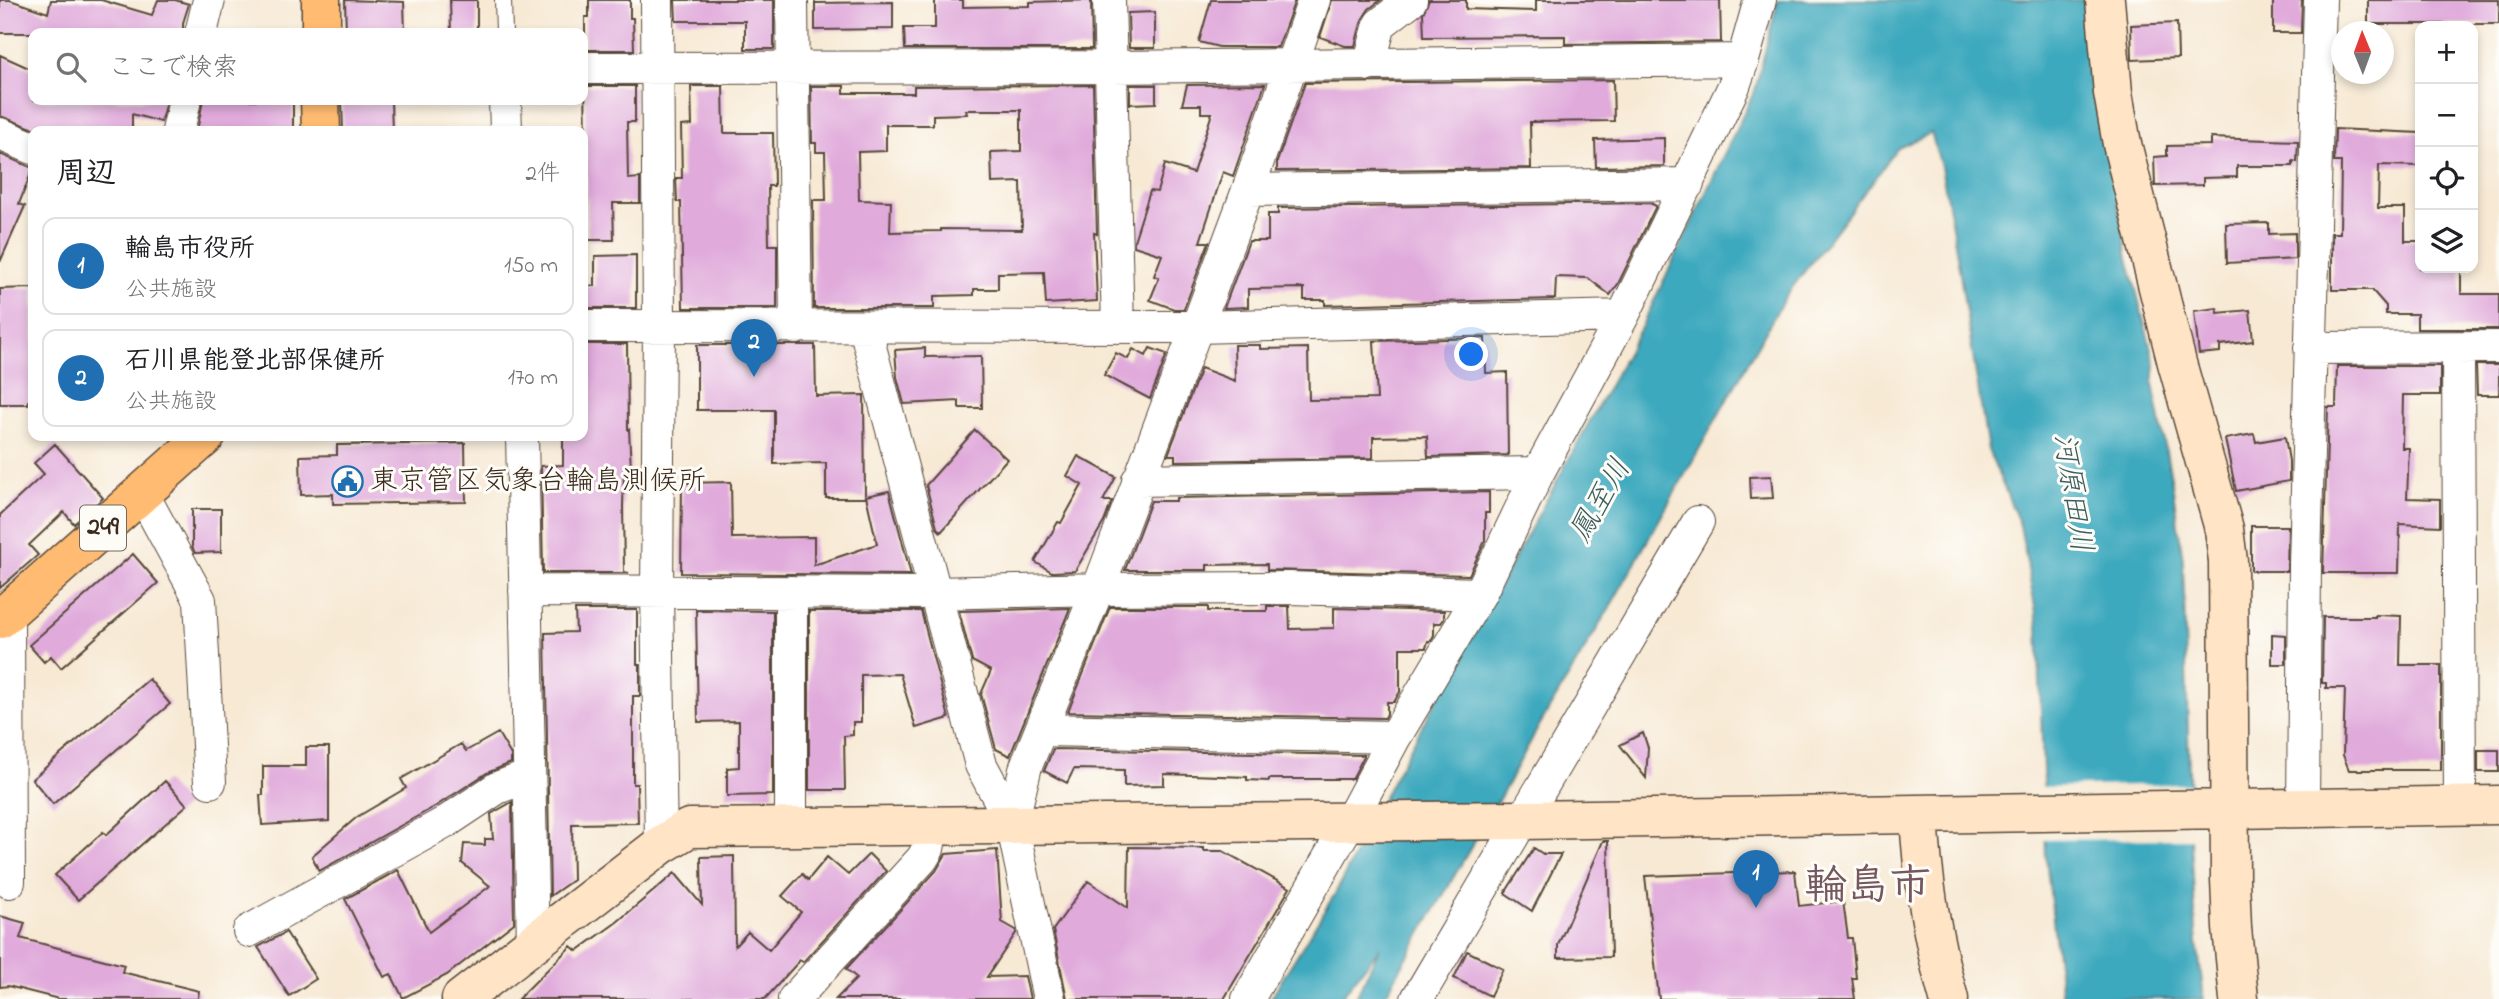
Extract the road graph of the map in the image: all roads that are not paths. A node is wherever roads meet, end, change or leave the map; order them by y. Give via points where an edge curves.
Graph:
1 (209, 0) edge
2 (321, 0) edge
3 (503, 0) edge
4 (657, 0) edge
5 (792, 0) edge
6 (1109, 0) edge
7 (1314, 0) edge
8 (1411, 0) edge
9 (1760, 0) edge
10 (2105, 0) edge
11 (2320, 0) edge
12 (202, 28) edge
13 (321, 28) edge
14 (504, 28) edge
15 (1743, 60) junction
16 (1368, 65) junction
17 (1290, 66) junction
18 (658, 67) junction
19 (1111, 67) junction
20 (588, 68) edge
21 (792, 68) junction
22 (184, 105) edge
23 (320, 105) edge
24 (505, 105) edge
25 (179, 126) edge
26 (321, 126) edge
27 (506, 126) edge
28 (0, 134) edge
29 (28, 146) edge
30 (1688, 184) junction
31 (1248, 190) junction
32 (1623, 316) junction
33 (588, 326) edge
34 (659, 326) junction
35 (1118, 327) junction
36 (1197, 327) junction
37 (796, 328) junction
38 (866, 328) junction
39 (2311, 348) junction
40 (2458, 348) junction
41 (2499, 348) edge
42 (200, 441) edge
43 (522, 441) edge
44 (1538, 473) junction
45 (1138, 480) junction
46 (142, 494) junction
47 (1698, 522) dead end
48 (1098, 589) junction
49 (525, 591) junction
50 (656, 591) junction
51 (791, 592) junction
52 (934, 593) junction
53 (1480, 594) junction
54 (4, 615) edge
55 (1042, 730) junction
56 (1395, 737) junction
57 (529, 776) junction
58 (210, 782) dead end
59 (2499, 805) edge
60 (2460, 806) junction
61 (2304, 808) junction
62 (2219, 809) junction
63 (1936, 813) junction
64 (1522, 820) junction
65 (1350, 821) junction
66 (1012, 823) junction
67 (932, 826) junction
68 (791, 827) junction
69 (661, 845) junction
70 (9, 882) dead end
71 (248, 931) dead end
72 (533, 945) junction
73 (461, 999) edge
74 (794, 999) edge
75 (1049, 999) edge
76 (1248, 999) edge
77 (1417, 999) edge
78 (1949, 999) edge
79 (2239, 999) edge

1 - 12 street
2 - 13 highway
3 - 14 lane
4 - 18 street
5 - 21 street
6 - 19 street
7 - 17 street
8 - 16 street via 1380,24
9 - 15 street
10 - 62 street via 2122,144 2224,528 2228,561
11 - 39 street
15 - 16 street
15 - 30 street
16 - 17 street
17 - 19 street
17 - 31 street
18 - 20 street
18 - 21 street
18 - 34 street
19 - 21 street
19 - 35 street
21 - 37 street
22 - 25 street
23 - 26 highway
24 - 27 street
28 - 29 street
30 - 31 street
30 - 32 street
31 - 36 street
32 - 36 street
32 - 44 street
33 - 34 street
34 - 37 street
34 - 50 street
35 - 36 street
35 - 38 street
36 - 45 street
37 - 38 street
38 - 52 street
39 - 40 street
39 - 61 street
40 - 41 street
40 - 60 street
42 - 46 highway, 249
43 - 49 street
44 - 45 street
44 - 53 street
45 - 48 street
46 - 54 highway, 249
46 - 58 street via 201,600
47 - 64 street
48 - 52 street
48 - 53 street
48 - 55 street
49 - 50 street
49 - 57 street
50 - 51 street
50 - 69 street
51 - 52 street
51 - 68 street
52 - 66 street via 981,765
53 - 56 street
54 - 70 street
55 - 56 street
55 - 66 street via 1026,765
56 - 65 street
57 - 71 street via 497,788 435,829
57 - 72 street
59 - 60 street
60 - 61 street
61 - 62 street
62 - 63 street
62 - 79 street
63 - 64 street
63 - 78 street via 1923,863
64 - 65 street
64 - 77 street
65 - 66 street
65 - 76 street
66 - 67 street
66 - 75 street
67 - 68 street
67 - 74 street via 922,859
68 - 69 street via 689,828
69 - 72 street
72 - 73 street

